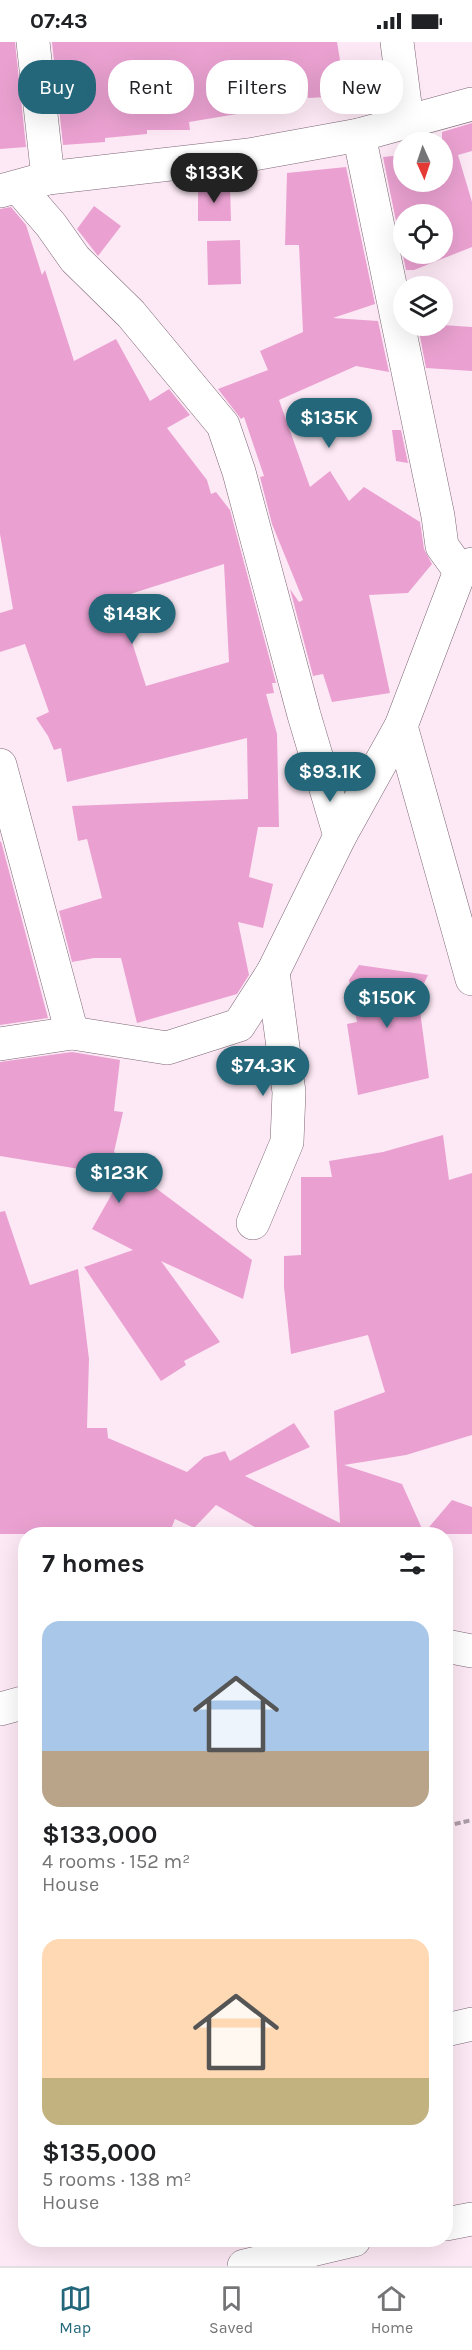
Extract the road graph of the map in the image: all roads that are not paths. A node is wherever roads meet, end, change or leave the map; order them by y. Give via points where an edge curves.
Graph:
1 (33, 42) edge
2 (397, 42) edge
3 (472, 104) edge
4 (407, 120) junction
5 (359, 135) junction
6 (22, 186) edge
7 (466, 568) edge
8 (401, 726) junction
9 (0, 765) edge
10 (340, 836) junction
11 (273, 972) junction
12 (472, 979) edge
13 (72, 1033) junction
14 (0, 1044) edge
15 (253, 1223) dead end
16 (453, 1648) edge
17 (472, 1652) edge
18 (18, 1704) edge
19 (0, 1709) edge
20 (472, 2024) edge
21 (453, 2028) edge
22 (472, 2219) edge
23 (453, 2223) edge
24 (324, 2247) edge
25 (244, 2266) edge

1 - 6 street
2 - 4 street
3 - 4 street
4 - 5 street
5 - 6 street via 249,155
5 - 7 street via 442,546
6 - 10 street via 75,259 131,314 224,424
7 - 8 street
8 - 10 street
8 - 12 street
9 - 13 street
10 - 11 street
11 - 13 street via 239,1025 167,1048
11 - 15 street via 289,1092 287,1142
13 - 14 street
16 - 17 street
18 - 19 street
20 - 21 street
22 - 23 street
24 - 25 street

